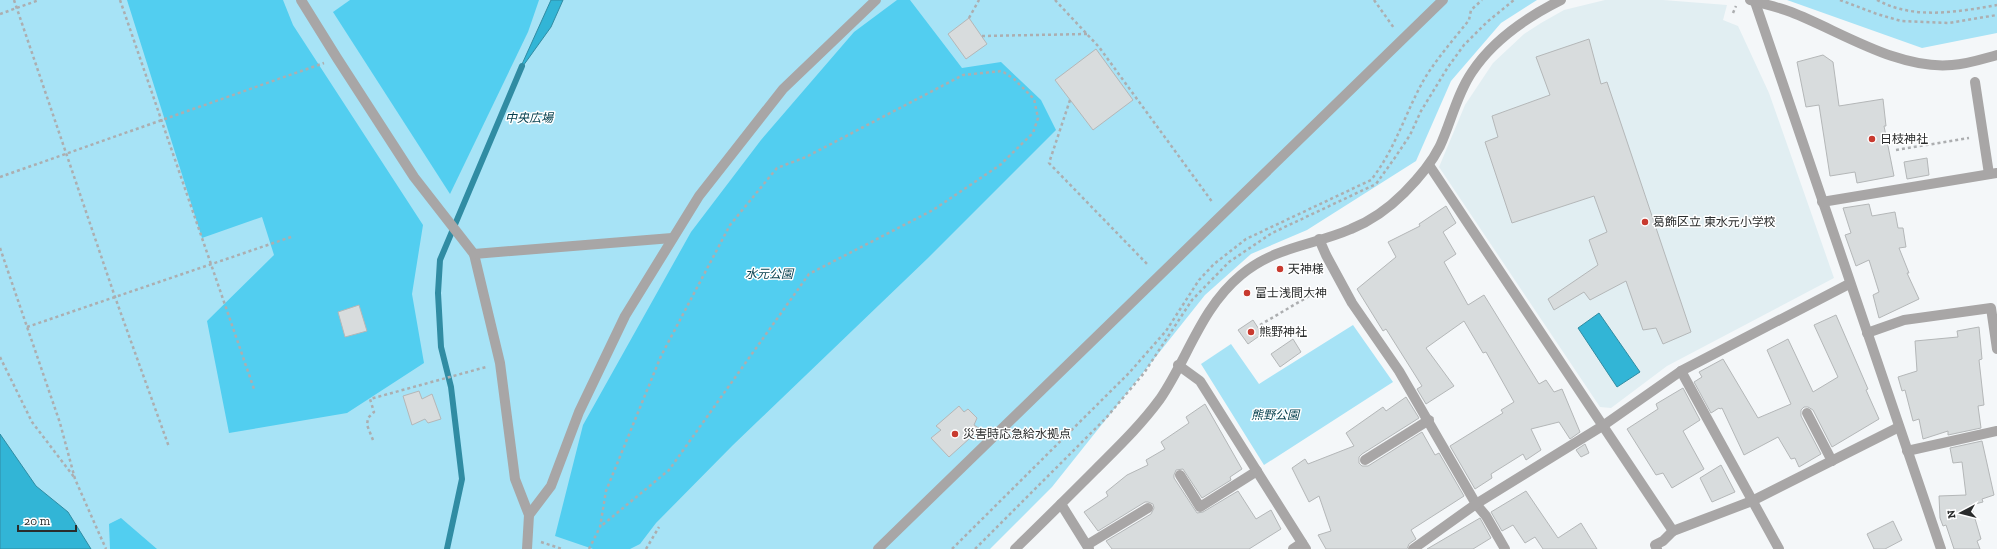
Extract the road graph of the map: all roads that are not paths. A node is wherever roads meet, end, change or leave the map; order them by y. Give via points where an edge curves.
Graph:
1 (301, 0) edge
2 (876, 0) edge
3 (1443, 0) edge
4 (1562, 0) edge
5 (1752, 1) edge
6 (1997, 55) edge
7 (1975, 82) dead end
8 (1429, 165) junction
9 (1993, 173) edge
10 (1822, 202) junction
11 (672, 238) junction
12 (1319, 239) junction
13 (474, 254) junction
14 (1849, 284) junction
15 (1866, 333) junction
16 (1996, 334) edge
17 (1997, 349) edge
18 (1178, 365) junction
19 (1681, 371) junction
20 (1807, 413) dead end
21 (1429, 420) junction
22 (1604, 425) junction
23 (1899, 427) junction
24 (1997, 431) edge
25 (1907, 451) junction
26 (1365, 460) dead end
27 (1832, 461) junction
28 (1257, 471) junction
29 (1180, 475) dead end
30 (1752, 501) junction
31 (1061, 504) junction
32 (1476, 504) junction
33 (1148, 508) dead end
34 (529, 515) junction
35 (1673, 531) junction
36 (1304, 546) edge
37 (1088, 547) edge
38 (527, 549) edge
39 (878, 549) edge
40 (1015, 549) edge
41 (1292, 549) edge
42 (1413, 549) edge
43 (1505, 549) edge
44 (1657, 549) edge
45 (1779, 549) edge
46 (1941, 549) edge

1 - 13 street via 414,176
2 - 11 street via 784,89 699,196
3 - 39 street
4 - 8 street via 1526,19 1486,53 1471,73
5 - 6 street via 1790,12 1876,50 1921,63 1951,65
5 - 10 street
7 - 9 street via 1983,135
8 - 12 street via 1403,195 1381,214 1353,229
8 - 22 street
9 - 10 street
10 - 14 street
11 - 13 street
11 - 34 street via 625,316 579,412 551,486
12 - 18 street via 1270,257 1242,275 1212,306
12 - 21 street via 1338,279 1364,322 1399,371
13 - 34 street via 500,363 515,479
14 - 15 street
14 - 19 street
15 - 16 street via 1904,320 1991,308
15 - 23 street
16 - 17 street
18 - 28 street via 1200,381
18 - 31 street via 1161,397 1145,418
19 - 22 street
19 - 30 street
20 - 27 street
21 - 26 street
21 - 32 street
22 - 32 street
22 - 35 street
23 - 25 street
23 - 27 street
24 - 25 street
25 - 46 street
27 - 30 street
28 - 29 street via 1200,506
28 - 36 street
30 - 35 street
30 - 45 street
31 - 37 street
31 - 40 street
32 - 42 street
32 - 43 street
33 - 37 street
34 - 38 street
35 - 44 street via 1655,545
36 - 41 street

